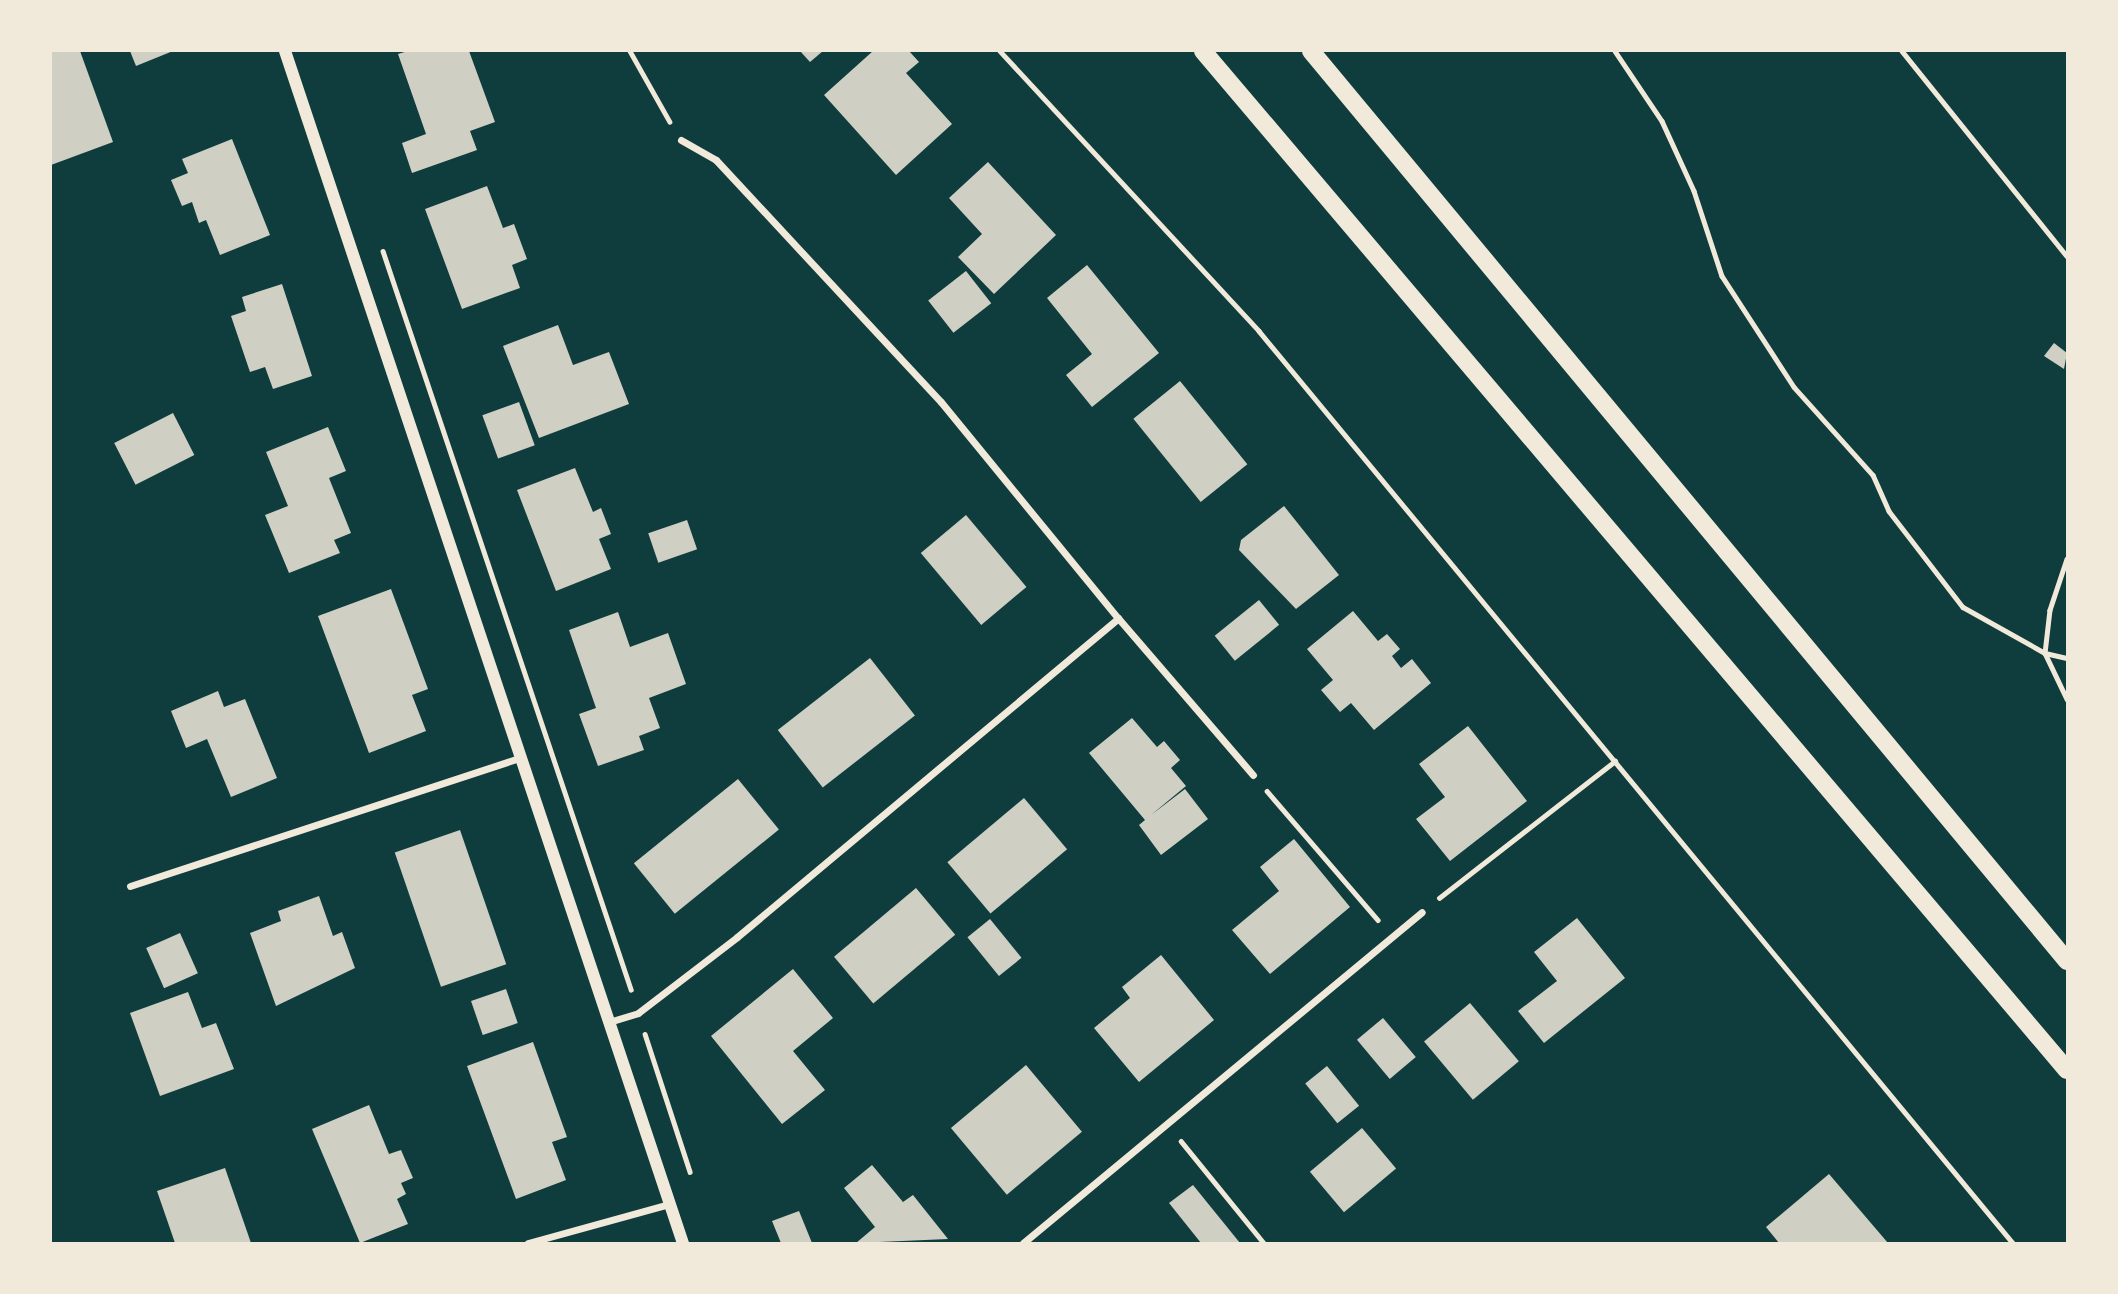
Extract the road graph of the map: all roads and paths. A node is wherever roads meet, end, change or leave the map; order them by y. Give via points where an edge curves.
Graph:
1 (285, 51) edge
2 (630, 51) edge
3 (1000, 51) edge
4 (1203, 51) edge
5 (1311, 51) edge
6 (1615, 51) edge
7 (1902, 51) edge
8 (681, 140) joint
9 (381, 248) dead end
10 (2067, 256) edge
11 (2067, 559) edge
12 (1118, 618) junction
13 (2045, 653) junction
14 (2067, 658) edge
15 (2067, 699) edge
16 (520, 758) junction
17 (1615, 761) junction
18 (1253, 775) joint
19 (130, 886) dead end
20 (1422, 912) joint
21 (1392, 937) junction
22 (2067, 961) edge
23 (638, 1013) junction
24 (608, 1023) junction
25 (2067, 1070) edge
26 (1167, 1124) junction
27 (692, 1179) dead end
28 (670, 1204) junction
29 (528, 1243) edge
30 (683, 1243) edge
31 (1023, 1243) edge
32 (1264, 1243) edge
33 (2013, 1243) edge

1 - 16 street
2 - 8 path
3 - 17 path via 1268,342
4 - 25 main road
5 - 22 main road
6 - 13 path via 1678,156 1722,276 1794,387 1873,475 1889,511 1963,607
7 - 10 path
8 - 12 street via 716,160 931,392
9 - 23 path
11 - 13 path via 2050,610
12 - 18 street
12 - 23 street
13 - 14 path
13 - 15 path
16 - 19 street
16 - 24 street
17 - 20 path
17 - 33 path
18 - 21 path
20 - 21 street
21 - 26 street
23 - 24 street
23 - 27 path
24 - 28 street
26 - 31 street
26 - 32 path
28 - 29 street
28 - 30 street

